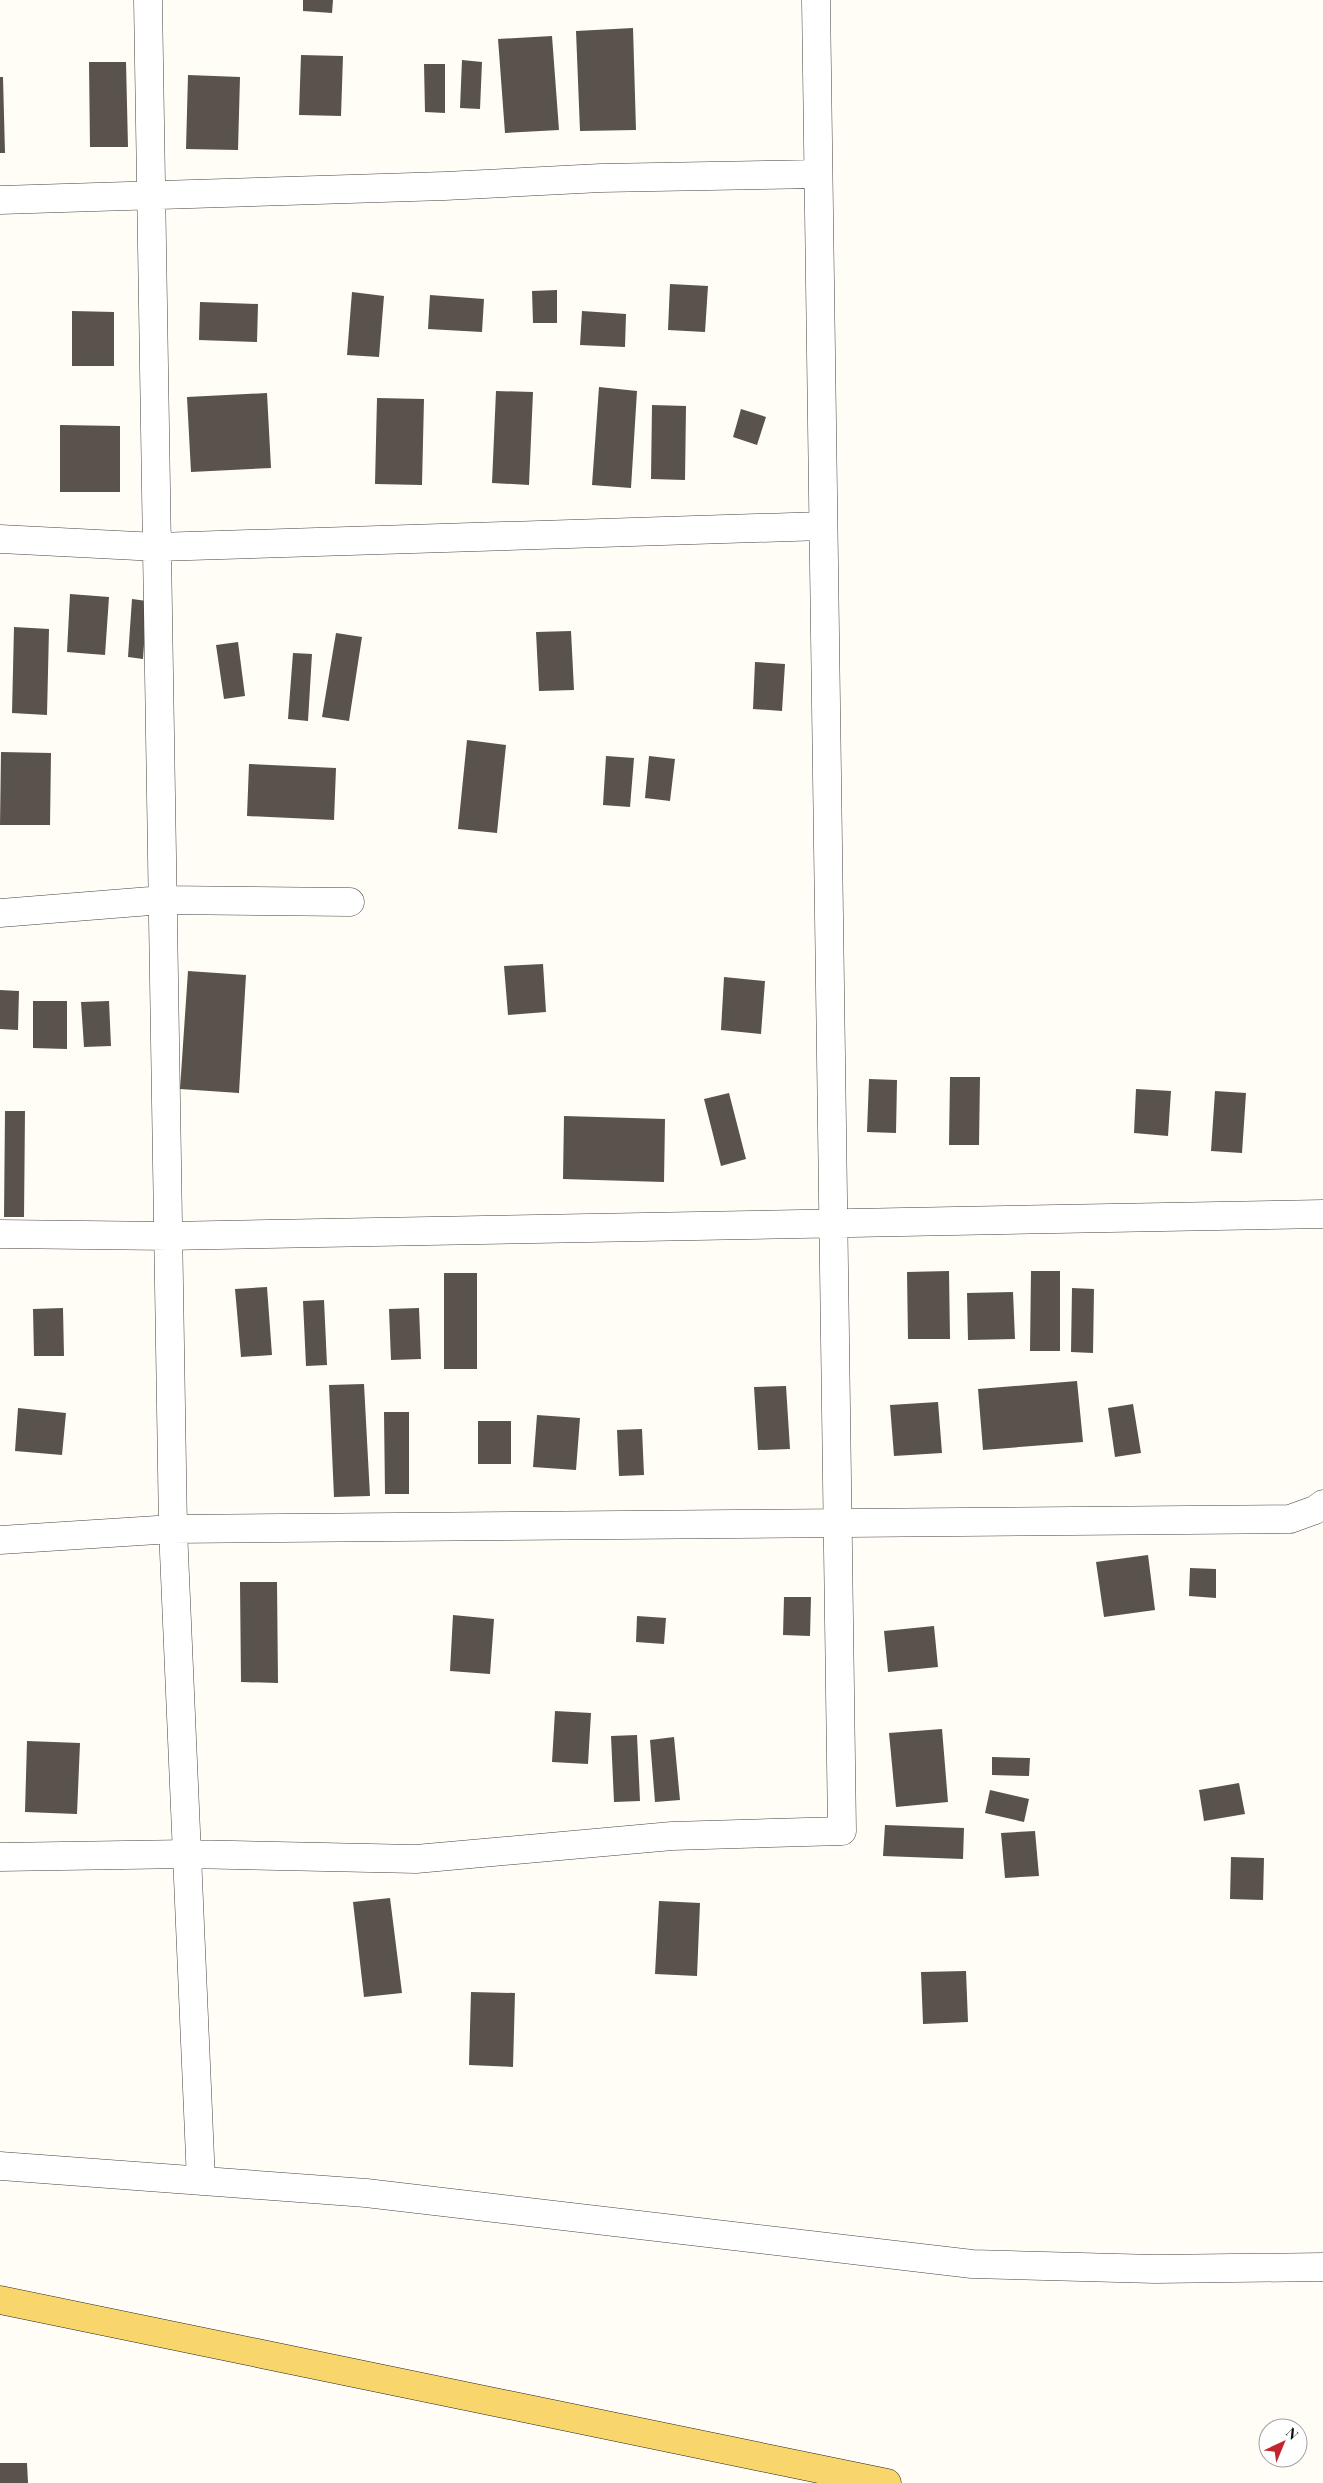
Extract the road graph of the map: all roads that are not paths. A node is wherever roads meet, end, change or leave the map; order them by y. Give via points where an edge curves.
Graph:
1 (148, 0) edge
2 (816, 0) edge
3 (818, 174) junction
4 (151, 194) junction
5 (0, 200) edge
6 (823, 526) junction
7 (0, 539) edge
8 (156, 547) junction
9 (163, 900) junction
10 (350, 902) dead end
11 (0, 913) edge
12 (1323, 1214) edge
13 (834, 1223) junction
14 (0, 1234) edge
15 (168, 1236) junction
16 (1323, 1504) edge
17 (838, 1522) junction
18 (173, 1529) junction
19 (0, 1540) edge
20 (187, 1854) junction
21 (0, 1857) edge
22 (0, 2166) edge
23 (201, 2181) junction
24 (1323, 2267) edge
25 (0, 2300) edge
26 (887, 2483) edge

1 - 4 street
2 - 3 street
3 - 4 street via 601,178
3 - 6 street
4 - 5 street
4 - 8 street
6 - 8 street
6 - 13 street
7 - 8 street
8 - 9 street
9 - 10 street
9 - 11 street
9 - 15 street
12 - 13 street
13 - 15 street
13 - 17 street
14 - 15 street
15 - 18 street
16 - 17 street via 1290,1518
17 - 18 street
17 - 20 street via 842,1831 672,1836 416,1859
18 - 19 street
18 - 20 street
20 - 21 street
20 - 23 street
22 - 23 street
23 - 24 street via 366,2193 972,2264
25 - 26 main road

